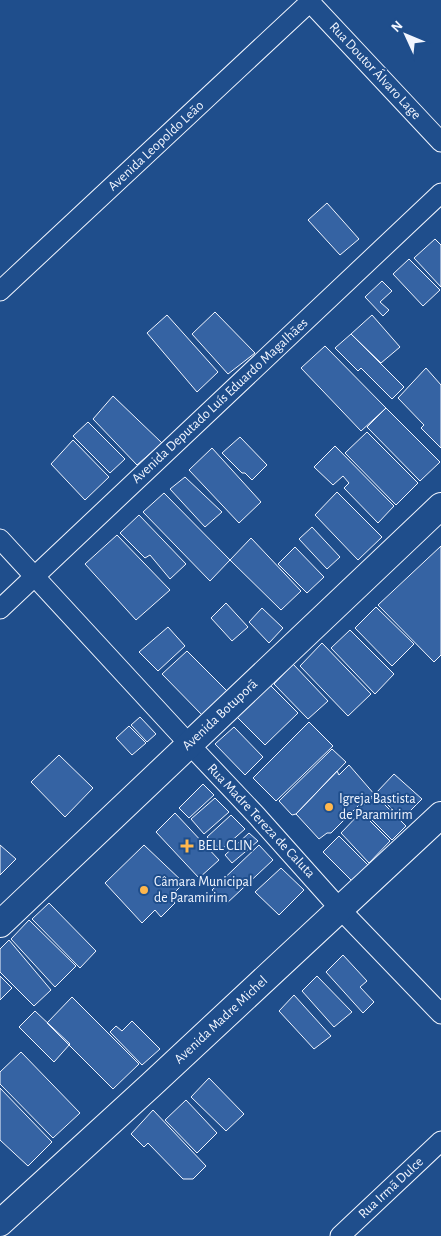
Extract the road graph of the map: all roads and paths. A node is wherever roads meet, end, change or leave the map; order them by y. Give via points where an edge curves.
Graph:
1 (310, 1) edge
2 (441, 142) edge
3 (441, 193) edge
4 (0, 291) edge
5 (441, 506) edge
6 (0, 539) edge
7 (34, 577) junction
8 (0, 609) edge
9 (189, 744) junction
10 (441, 815) edge
11 (340, 908) junction
12 (0, 924) edge
13 (441, 1014) edge
14 (441, 1141) edge
15 (0, 1223) edge
16 (340, 1236) edge

1 - 2 street, Rua Doutor Álvaro Lage
1 - 4 street, Avenida Leopoldo Leão
3 - 7 street, Avenida Deputado Luís Eduardo Magalhães
5 - 9 street, Avenida Botuporã
6 - 7 street, Rua Madre Tereza de Caluta
7 - 8 street, Avenida Deputado Luís Eduardo Magalhães
7 - 9 street, Rua Madre Tereza de Caluta
9 - 11 street, Rua Madre Tereza de Caluta
9 - 12 street, Avenida Botuporã
10 - 11 street, Avenida Madre Michel
11 - 13 street, Rua Madre Tereza de Caluta
11 - 15 street, Avenida Madre Michel
14 - 16 street, Rua Irmã Dulce

